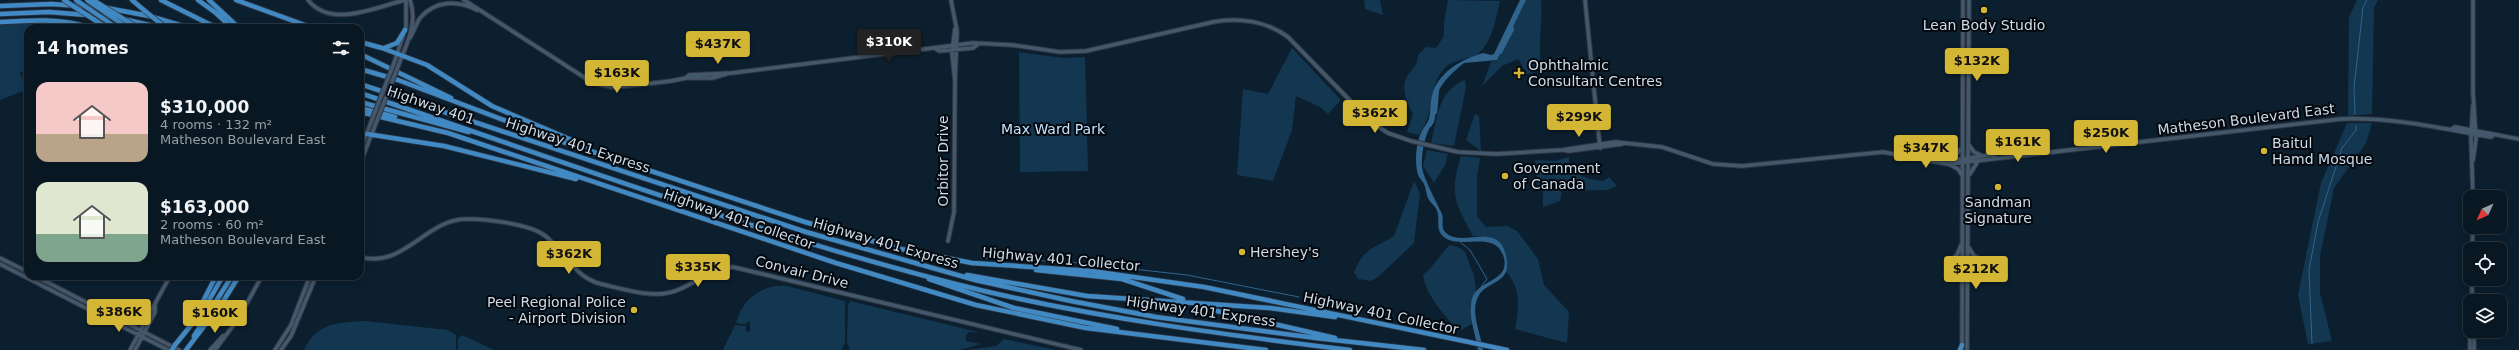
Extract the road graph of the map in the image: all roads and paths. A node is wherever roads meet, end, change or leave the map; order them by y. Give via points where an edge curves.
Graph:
1 (64, 0) edge
2 (76, 0) edge
3 (87, 0) edge
4 (93, 0) edge
5 (132, 0) edge
6 (161, 0) edge
7 (198, 0) edge
8 (209, 0) edge
9 (236, 0) edge
10 (405, 0) edge
11 (410, 0) edge
12 (464, 0) edge
13 (951, 0) edge
14 (1585, 0) edge
15 (1963, 0) edge
16 (1969, 0) edge
17 (2473, 0) edge
18 (309, 1) edge
19 (0, 6) edge
20 (0, 14) edge
21 (276, 15) junction
22 (494, 20) junction
23 (0, 22) edge
24 (78, 24) edge
25 (101, 24) edge
26 (112, 24) edge
27 (122, 24) edge
28 (132, 24) edge
29 (147, 24) edge
30 (160, 24) edge
31 (176, 24) edge
32 (209, 24) edge
33 (228, 24) edge
34 (236, 24) edge
35 (297, 24) edge
36 (302, 24) edge
37 (405, 30) junction
38 (410, 38) junction
39 (364, 43) edge
40 (955, 47) junction
41 (382, 48) junction
42 (400, 55) junction
43 (364, 56) edge
44 (364, 70) edge
45 (364, 85) edge
46 (364, 94) edge
47 (364, 103) edge
48 (2473, 105) junction
49 (364, 109) edge
50 (364, 113) edge
51 (485, 114) junction
52 (423, 126) junction
53 (2471, 131) junction
54 (2476, 132) junction
55 (369, 134) junction
56 (494, 138) junction
57 (2519, 139) edge
58 (364, 143) edge
59 (1969, 144) junction
60 (1600, 146) junction
61 (1962, 148) junction
62 (364, 151) edge
63 (1983, 156) junction
64 (610, 157) junction
65 (1995, 157) junction
66 (1950, 159) junction
67 (1962, 160) junction
68 (1969, 160) junction
69 (2473, 160) junction
70 (1979, 161) junction
71 (1941, 163) junction
72 (1948, 164) junction
73 (1969, 175) junction
74 (1962, 176) junction
75 (606, 186) junction
76 (2473, 190) edge
77 (948, 241) dead end
78 (1962, 242) junction
79 (1968, 247) junction
80 (364, 257) edge
81 (0, 258) edge
82 (1981, 259) dead end
83 (1949, 262) dead end
84 (1977, 262) dead end
85 (0, 264) edge
86 (1025, 268) junction
87 (24, 270) edge
88 (920, 274) junction
89 (958, 274) junction
90 (1968, 274) junction
91 (24, 276) edge
92 (33, 280) edge
93 (42, 280) edge
94 (168, 280) edge
95 (214, 280) edge
96 (221, 280) edge
97 (229, 280) edge
98 (238, 280) edge
99 (260, 280) edge
100 (308, 280) edge
101 (314, 280) edge
102 (1182, 299) dead end
103 (1217, 311) tunnel mouth
104 (1360, 320) junction
105 (231, 328) junction
106 (141, 333) junction
107 (1153, 335) junction
108 (182, 338) junction
109 (2470, 338) edge
110 (2474, 338) edge
111 (1341, 340) junction
112 (1961, 348) edge
113 (186, 349) edge
114 (130, 350) edge
115 (135, 350) edge
116 (168, 350) edge
117 (172, 350) edge
118 (179, 350) edge
119 (210, 350) edge
120 (215, 350) edge
121 (275, 350) edge
122 (281, 350) edge
123 (1081, 350) edge
124 (1266, 350) edge
125 (1350, 350) edge
126 (1424, 350) edge
127 (1507, 350) edge
128 (1967, 350) edge
129 (2470, 350) edge
130 (2474, 350) edge

1 - 25 highway, bridge
2 - 26 highway, bridge
3 - 27 highway, bridge
4 - 28 highway, bridge
5 - 30 highway, bridge
6 - 32 highway
7 - 33 highway
8 - 34 highway
9 - 21 highway
10 - 18 street via 338,15 323,12
10 - 37 street
11 - 38 street via 413,21
12 - 22 street, Matheson Boulevard East
13 - 40 street, Orbitor Drive
14 - 60 street
15 - 61 street
16 - 59 street
17 - 48 street
19 - 31 highway via 51,4 96,7 149,16
20 - 29 highway via 75,13 121,18
21 - 35 highway
21 - 36 highway
22 - 38 street via 466,5 451,2 425,13
22 - 40 street, Matheson Boulevard East via 587,80 600,85 628,86 686,78 712,78 726,74
23 - 24 highway via 43,20
37 - 41 highway via 397,43
37 - 42 street
38 - 42 street
39 - 41 highway
40 - 60 street, Matheson Boulevard East via 1012,45 1060,52 1086,51 1227,19 1262,24 1281,31 1292,39 1370,121 1388,133 1447,150 1480,154 1569,151
40 - 77 street, Orbitor Drive via 954,212
41 - 42 highway
42 - 55 street, bridge via 399,64 376,123
42 - 55 street, bridge via 394,63 371,122
42 - 64 highway via 434,69 502,111
43 - 51 highway
44 - 51 highway via 398,80
45 - 89 highway, Highway 401 Express via 812,234
46 - 56 highway, Highway 401
47 - 56 highway
48 - 53 street
48 - 54 street
49 - 52 highway
50 - 52 highway
51 - 64 highway, Highway 401 Collector
52 - 75 highway, Highway 401 Collector
53 - 54 street, Matheson Boulevard East
53 - 65 street, Matheson Boulevard East via 2392,119 2341,119
53 - 69 street
54 - 57 street, Matheson Boulevard East
54 - 69 street
55 - 58 street
55 - 62 street
55 - 75 highway via 444,146
56 - 88 highway, Highway 401 Express via 843,253
59 - 63 street via 1974,152
59 - 68 street
60 - 71 street, Matheson Boulevard East via 1623,144 1662,148 1702,162 1732,166 1872,152 1895,153
61 - 66 street
61 - 67 street
63 - 65 street, Matheson Boulevard East
63 - 68 street, Matheson Boulevard East
64 - 86 highway, Highway 401 Collector via 805,222 894,247 956,261
65 - 70 street, Matheson Boulevard East
66 - 67 street, Matheson Boulevard East
66 - 71 street, Matheson Boulevard East
67 - 68 street, Matheson Boulevard East
67 - 72 street, Matheson Boulevard East
67 - 74 street
68 - 70 street, Matheson Boulevard East
68 - 73 street
69 - 76 street
70 - 73 street
71 - 72 street, Matheson Boulevard East
72 - 74 street via 1958,169
73 - 79 street
74 - 78 street
75 - 107 highway, Highway 401 Collector via 939,295 1022,317 1086,328
78 - 83 street via 1957,255
78 - 112 street
79 - 82 street via 1974,256
79 - 90 street
80 - 123 street, Convair Drive via 384,259 403,252 445,224 464,219 482,221 540,232 576,271 601,284 652,294 668,293 713,270 733,267
81 - 87 street
84 - 90 street
85 - 91 street
86 - 102 highway via 1122,279
86 - 104 highway, Highway 401 Collector via 1141,276
88 - 107 highway via 940,284 1014,308
88 - 125 highway, Highway 401 Express via 1126,320
89 - 104 highway via 1087,296 1270,308
89 - 111 highway, Highway 401 Express via 1059,299 1148,315
90 - 128 street
92 - 106 street
93 - 106 street
94 - 106 street via 155,306 155,312
95 - 108 highway
96 - 108 highway via 204,309
97 - 113 highway
98 - 113 highway
99 - 105 street
100 - 121 street via 289,330
101 - 122 street via 291,336
103 - 111 highway
104 - 127 highway, Highway 401 Collector
105 - 119 street
105 - 120 street
106 - 114 street
106 - 115 street
106 - 116 street
106 - 118 street
107 - 124 highway, Highway 401 Collector
108 - 117 highway, bridge
109 - 129 street
110 - 130 street
111 - 126 highway, Highway 401 Express

